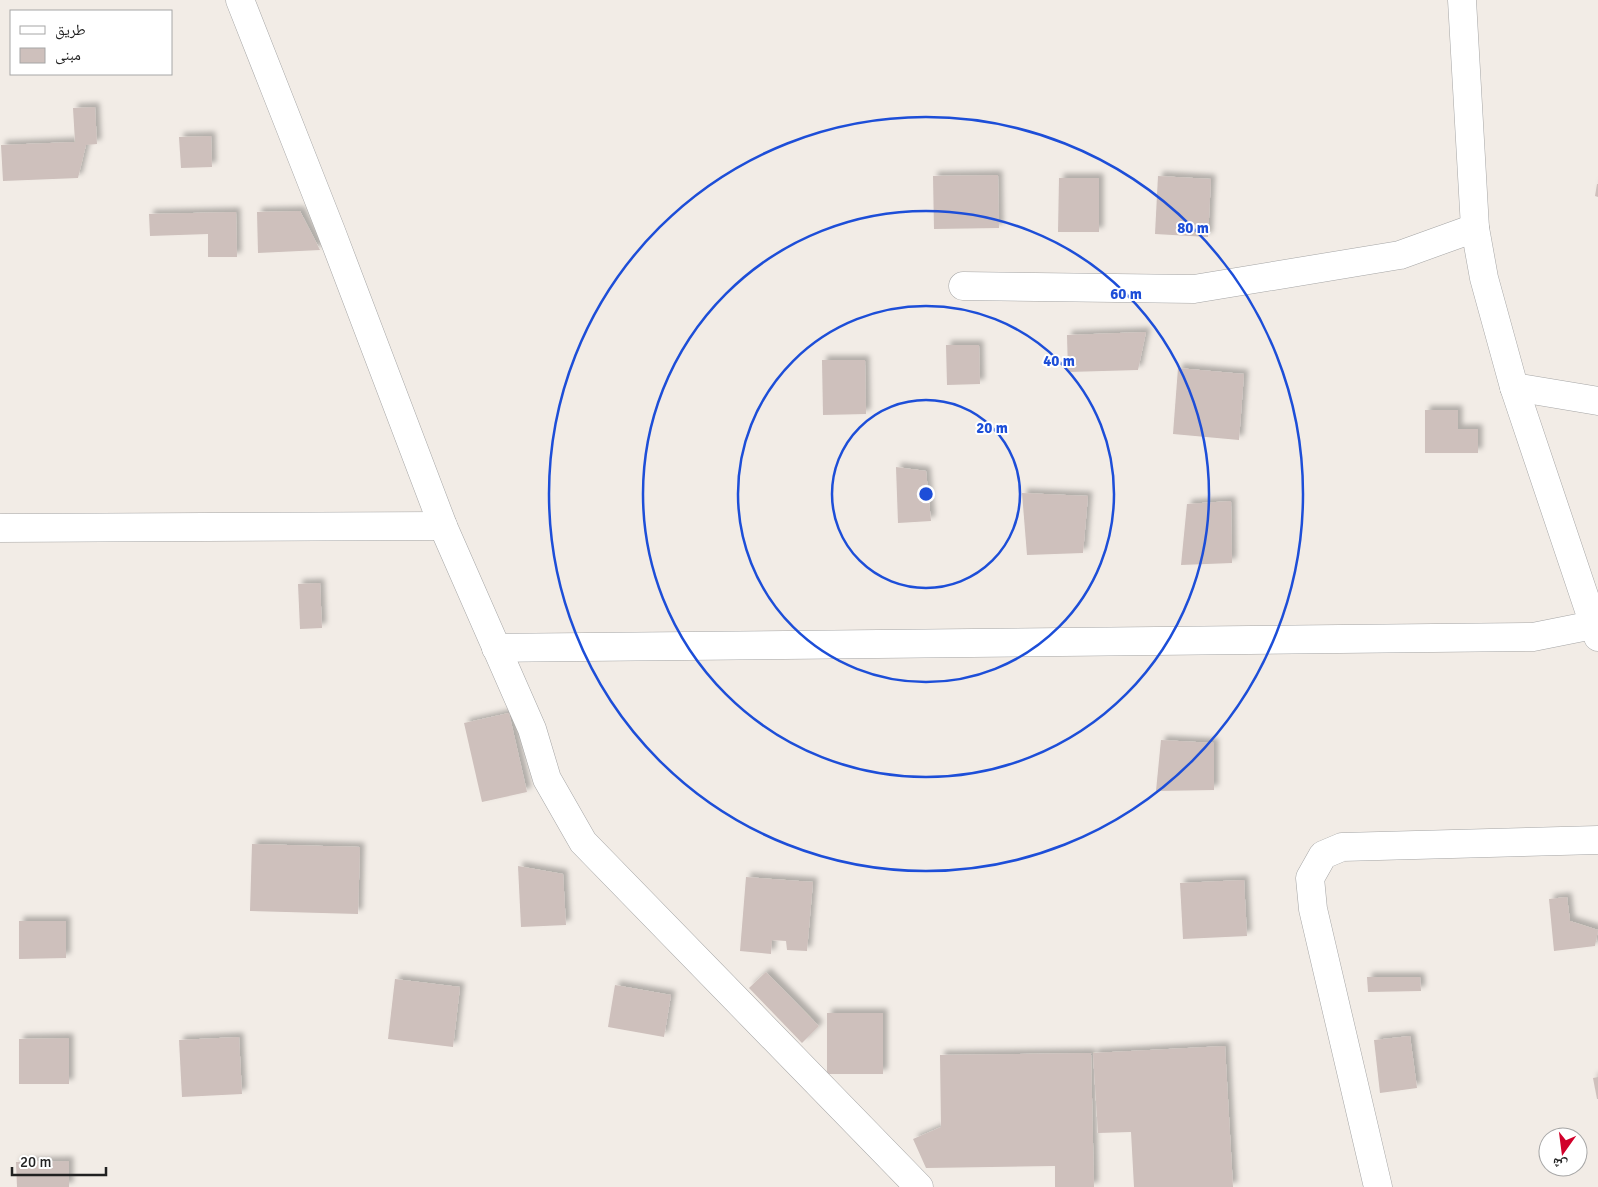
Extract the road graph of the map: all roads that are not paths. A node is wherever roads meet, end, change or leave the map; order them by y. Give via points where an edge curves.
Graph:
1 (240, 0) edge
2 (1462, 0) edge
3 (1475, 228) junction
4 (964, 286) dead end
5 (1514, 387) junction
6 (1598, 401) edge
7 (443, 526) junction
8 (0, 528) edge
9 (1596, 631) edge
10 (496, 648) junction
11 (1598, 840) edge
12 (919, 1187) edge
13 (1378, 1187) edge

1 - 7 street
2 - 3 street
3 - 4 street via 1400,255 1194,289
3 - 5 street via 1484,278
5 - 6 street
5 - 9 street
7 - 8 street
7 - 10 street
9 - 10 street via 1534,637
10 - 12 street via 532,729 547,779 583,842
11 - 13 street via 1342,847 1323,855 1310,878 1313,909

